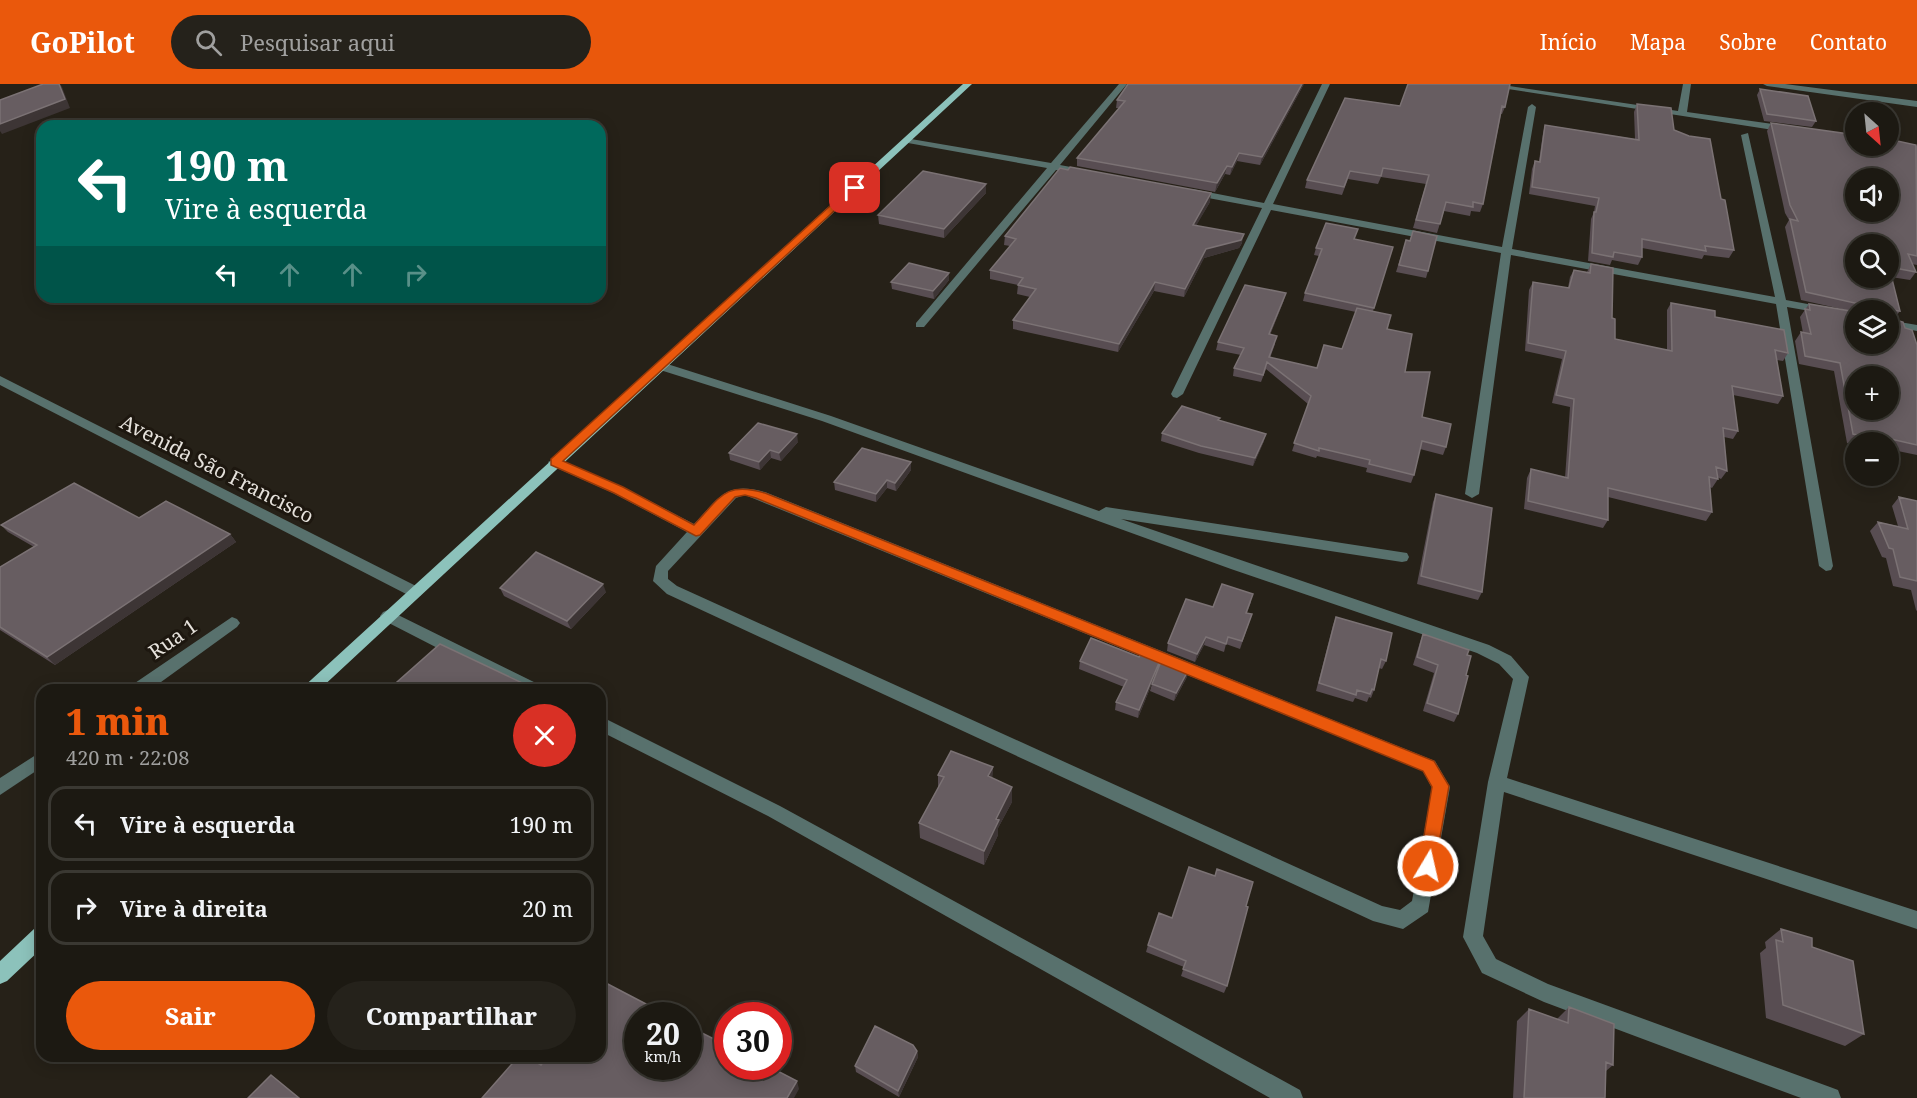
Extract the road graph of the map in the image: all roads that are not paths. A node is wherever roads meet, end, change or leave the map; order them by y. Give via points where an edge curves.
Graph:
1 (968, 84) edge
2 (1123, 84) edge
3 (1326, 84) edge
4 (1479, 84) edge
5 (1687, 84) edge
6 (1767, 84) edge
7 (1917, 104) edge
8 (1532, 107) dead end
9 (1682, 114) junction
10 (1798, 131) edge
11 (1745, 135) dead end
12 (908, 140) junction
13 (1054, 167) junction
14 (1099, 175) edge
15 (1178, 190) edge
16 (1267, 206) junction
17 (1506, 251) junction
18 (1781, 302) junction
19 (1845, 314) edge
20 (920, 325) dead end
21 (1899, 325) edge
22 (1917, 328) edge
23 (660, 366) junction
24 (0, 380) edge
25 (1177, 394) dead end
26 (555, 462) junction
27 (1472, 494) dead end
28 (1073, 507) junction
29 (696, 531) junction
30 (1402, 556) dead end
31 (1826, 566) dead end
32 (415, 592) junction
33 (388, 616) junction
34 (232, 623) dead end
35 (146, 684) edge
36 (314, 684) edge
37 (522, 684) edge
38 (606, 726) edge
39 (36, 762) edge
40 (1497, 782) junction
41 (0, 788) edge
42 (1917, 920) edge
43 (36, 941) edge
44 (0, 974) edge
45 (1292, 1098) edge
46 (1830, 1098) edge

1 - 12 main road
2 - 13 street
3 - 16 street
4 - 9 street
5 - 9 street
6 - 7 street
8 - 17 street
9 - 10 street
11 - 18 street
12 - 13 street
12 - 23 main road
13 - 14 street
13 - 20 street
15 - 16 street
16 - 17 street
16 - 25 street
17 - 18 street
17 - 27 street
18 - 19 street
18 - 31 street
21 - 22 street
23 - 26 main road
23 - 28 street via 718,382
24 - 32 street, Avenida São Francisco
26 - 29 street
26 - 32 main road
28 - 30 street
28 - 40 street via 1483,649 1505,660 1521,677
29 - 29 street via 661,570 660,581 672,590 1380,915 1403,920 1421,906 1441,786 1429,766 760,495 745,491 731,494
32 - 33 main road
33 - 36 main road
33 - 37 street
34 - 35 street, Rua 1
38 - 45 street via 774,810
39 - 41 street
40 - 42 street
40 - 46 street via 1473,937 1489,966 1544,992
43 - 44 main road

